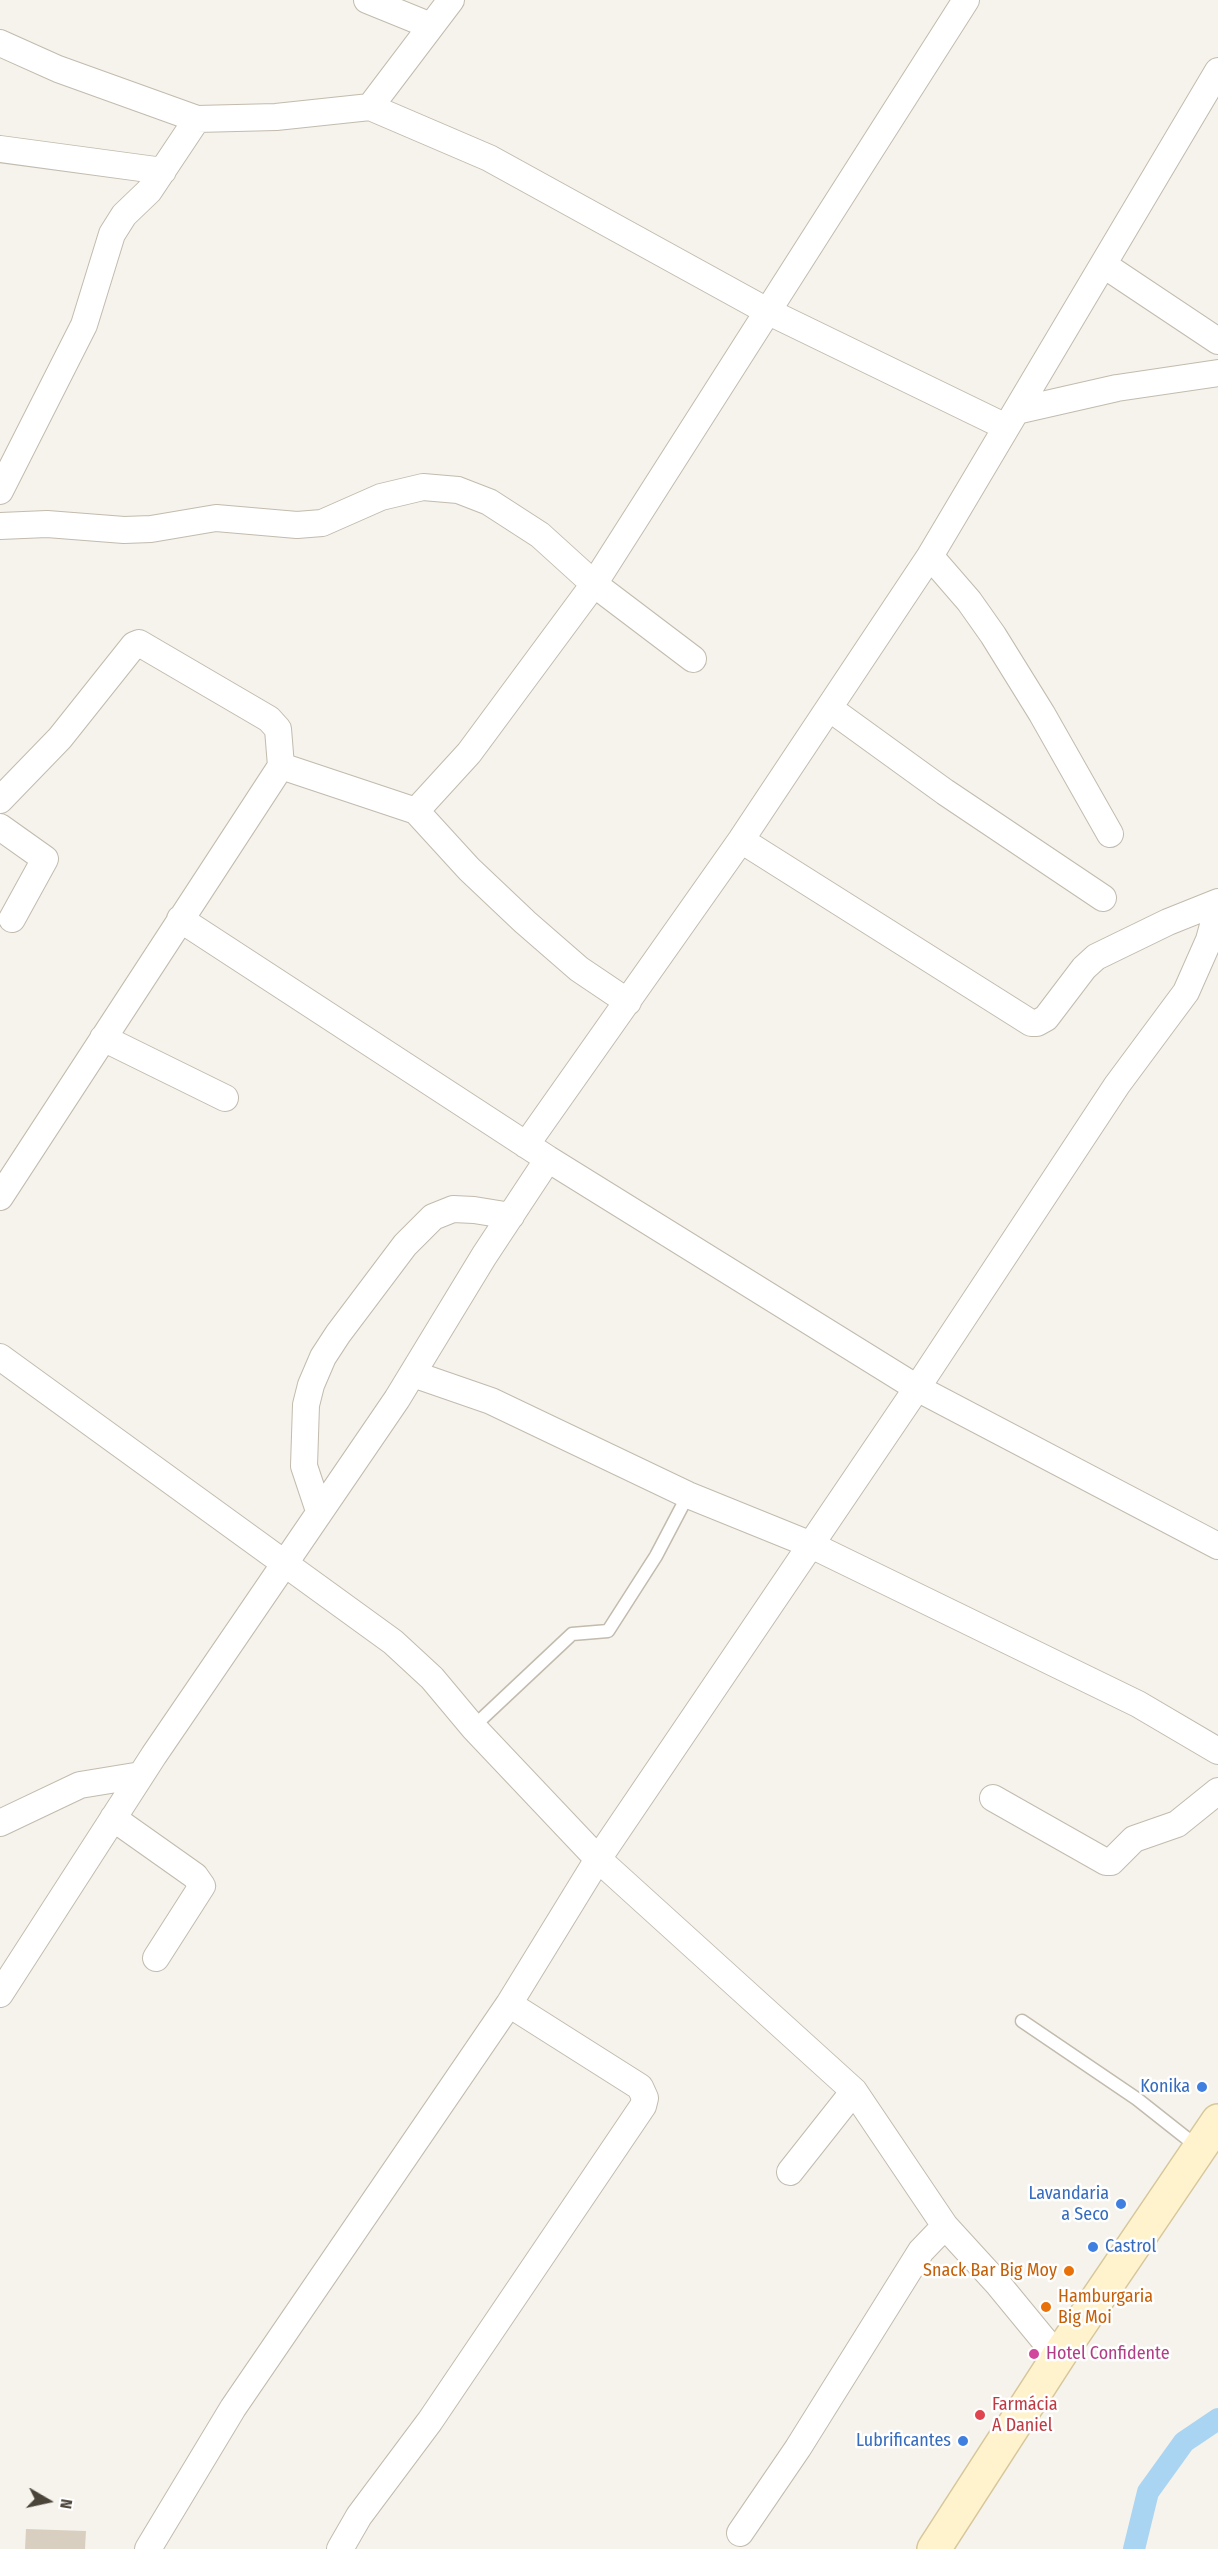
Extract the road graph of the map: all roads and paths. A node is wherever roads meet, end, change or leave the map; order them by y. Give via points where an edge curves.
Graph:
1 (367, 0) edge
2 (451, 0) edge
3 (966, 0) edge
4 (431, 26) junction
5 (0, 43) edge
6 (1218, 70) edge
7 (370, 107) junction
8 (197, 119) junction
9 (0, 149) edge
10 (163, 171) junction
11 (1104, 265) junction
12 (767, 311) junction
13 (1218, 341) edge
14 (1218, 373) edge
15 (1011, 419) junction
16 (0, 491) edge
17 (0, 526) edge
18 (930, 556) junction
19 (594, 584) junction
20 (693, 659) dead end
21 (829, 708) junction
22 (281, 766) junction
23 (0, 800) edge
24 (416, 811) junction
25 (0, 827) edge
26 (1110, 834) dead end
27 (741, 840) junction
28 (1103, 898) dead end
29 (1218, 904) edge
30 (12, 919) dead end
31 (180, 919) junction
32 (628, 1002) junction
33 (103, 1038) junction
34 (225, 1098) dead end
35 (526, 1145) junction
36 (548, 1159) junction
37 (0, 1197) edge
38 (511, 1216) junction
39 (0, 1358) edge
40 (413, 1374) junction
41 (917, 1388) junction
42 (688, 1495) junction
43 (319, 1511) junction
44 (810, 1544) junction
45 (1218, 1546) edge
46 (284, 1564) junction
47 (473, 1727) junction
48 (1218, 1751) edge
49 (141, 1775) junction
50 (1218, 1791) edge
51 (993, 1798) dead end
52 (113, 1818) junction
53 (0, 1823) edge
54 (598, 1859) junction
55 (156, 1958) dead end
56 (0, 1994) edge
57 (509, 2004) junction
58 (1022, 2020) dead end
59 (854, 2091) junction
60 (1218, 2121) edge
61 (1209, 2153) edge
62 (790, 2172) dead end
63 (945, 2226) junction
64 (1058, 2357) junction
65 (740, 2533) dead end
66 (148, 2549) edge
67 (340, 2549) edge
68 (934, 2549) edge
69 (957, 2549) edge

1 - 4 street
2 - 4 street
3 - 12 street
4 - 7 street
5 - 8 street via 58,69
6 - 11 street
7 - 8 street via 276,117
7 - 12 street via 489,158
8 - 10 street
9 - 10 street
10 - 16 street via 112,234 84,325
11 - 13 street
11 - 15 street
12 - 15 street
12 - 19 street
14 - 15 street via 1117,388
15 - 18 street
17 - 19 street via 47,524 133,529 216,518 297,525 322,523 392,494 423,487 458,490 489,502 540,535
18 - 21 street
18 - 26 street via 993,635
19 - 20 street
19 - 24 street via 469,753
21 - 27 street
21 - 28 street via 954,799
22 - 23 street via 278,729 269,719 139,643 60,738
22 - 24 street
22 - 31 street
24 - 32 street via 525,922 579,969
25 - 30 street via 45,859
27 - 29 street via 1031,1023 1046,1018 1096,957 1168,922
27 - 32 street
29 - 41 street via 1209,940 1186,992 1118,1085
31 - 33 street
31 - 35 street
32 - 35 street
33 - 34 street
33 - 37 street
35 - 36 street
36 - 38 street
36 - 41 street
38 - 40 street
38 - 43 street via 453,1209 433,1217 405,1245 323,1357 306,1405 304,1466
39 - 46 street
40 - 42 street via 491,1401
40 - 43 street
41 - 44 street
41 - 45 street
42 - 44 street
42 - 47 lane via 656,1556 608,1630 572,1634
43 - 46 street
44 - 48 street via 1138,1704
44 - 54 street
46 - 47 street via 393,1642 432,1678
46 - 49 street
47 - 54 street
49 - 52 street
49 - 53 street via 80,1785
50 - 51 street via 1177,1824 1134,1839 1111,1862
52 - 55 street via 195,1876 202,1886
52 - 56 street
54 - 57 street
54 - 59 street
57 - 66 street via 233,2408
57 - 67 street via 640,2087 645,2098 643,2106
58 - 61 lane
59 - 62 street
59 - 63 street
60 - 61 main road
61 - 64 main road
61 - 69 main road via 1114,2309
63 - 64 street
63 - 65 street via 921,2250 798,2448
64 - 68 main road

